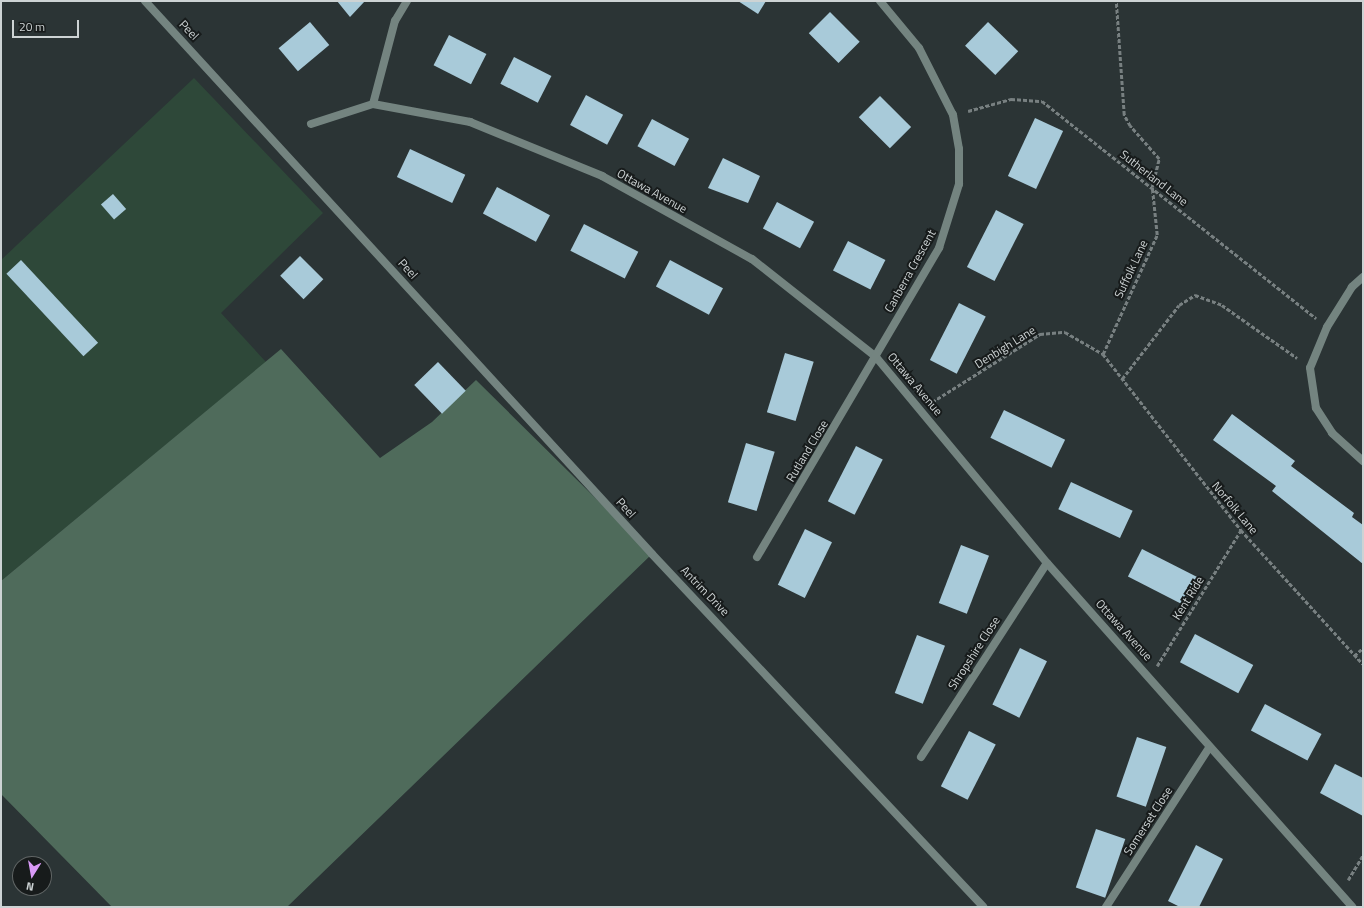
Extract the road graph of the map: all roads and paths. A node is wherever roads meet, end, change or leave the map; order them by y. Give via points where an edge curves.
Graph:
1 (145, 1) edge
2 (407, 1) edge
3 (880, 1) edge
4 (1116, 1) edge
5 (373, 104) junction
6 (953, 115) junction
7 (311, 124) dead end
8 (1152, 188) junction
9 (1363, 277) edge
10 (1327, 327) junction
11 (1103, 354) junction
12 (876, 357) junction
13 (1310, 368) junction
14 (1122, 379) junction
15 (920, 410) junction
16 (1363, 461) edge
17 (1241, 530) junction
18 (652, 554) joint
19 (758, 557) dead end
20 (1047, 563) junction
21 (1363, 648) edge
22 (1354, 656) junction
23 (1363, 664) edge
24 (1150, 676) junction
25 (1209, 748) junction
26 (921, 757) dead end
27 (1363, 855) edge
28 (1340, 896) junction
29 (983, 907) edge
30 (1106, 907) edge
31 (1352, 907) edge

1 - 18 street, Peel
2 - 5 street via 395,21
3 - 6 street, Canberra Crescent via 919,48
4 - 8 path via 1124,115 1160,159
5 - 7 street, Ottawa Avenue
5 - 12 street, Ottawa Avenue via 470,122 602,176 752,259
6 - 8 path, Sutherland Lane via 1011,99 1042,101
6 - 12 street, Canberra Crescent via 959,149 960,184 952,216 939,248
8 - 10 path, Sutherland Lane
8 - 11 path, Suffolk Lane via 1157,235
9 - 10 street via 1352,286
10 - 13 street
11 - 14 path, Norfolk Lane
11 - 15 path, Denbigh Lane via 1065,332 1040,334
12 - 15 street, Ottawa Avenue
12 - 19 street, Rutland Close
13 - 14 path via 1222,305 1195,295 1179,305
13 - 16 street via 1316,408 1332,433
14 - 17 path, Norfolk Lane
15 - 20 street, Ottawa Avenue
17 - 22 path, Norfolk Lane
17 - 24 path, Kent Ride
18 - 29 street, Antrim Drive via 740,644
20 - 24 street, Ottawa Avenue
20 - 26 street, Shropshire Close
21 - 22 path
22 - 23 path, Norfolk Lane
24 - 25 street, Ottawa Avenue
25 - 28 street, Ottawa Avenue
25 - 30 street, Somerset Close
27 - 28 path
28 - 31 street, Ottawa Avenue

